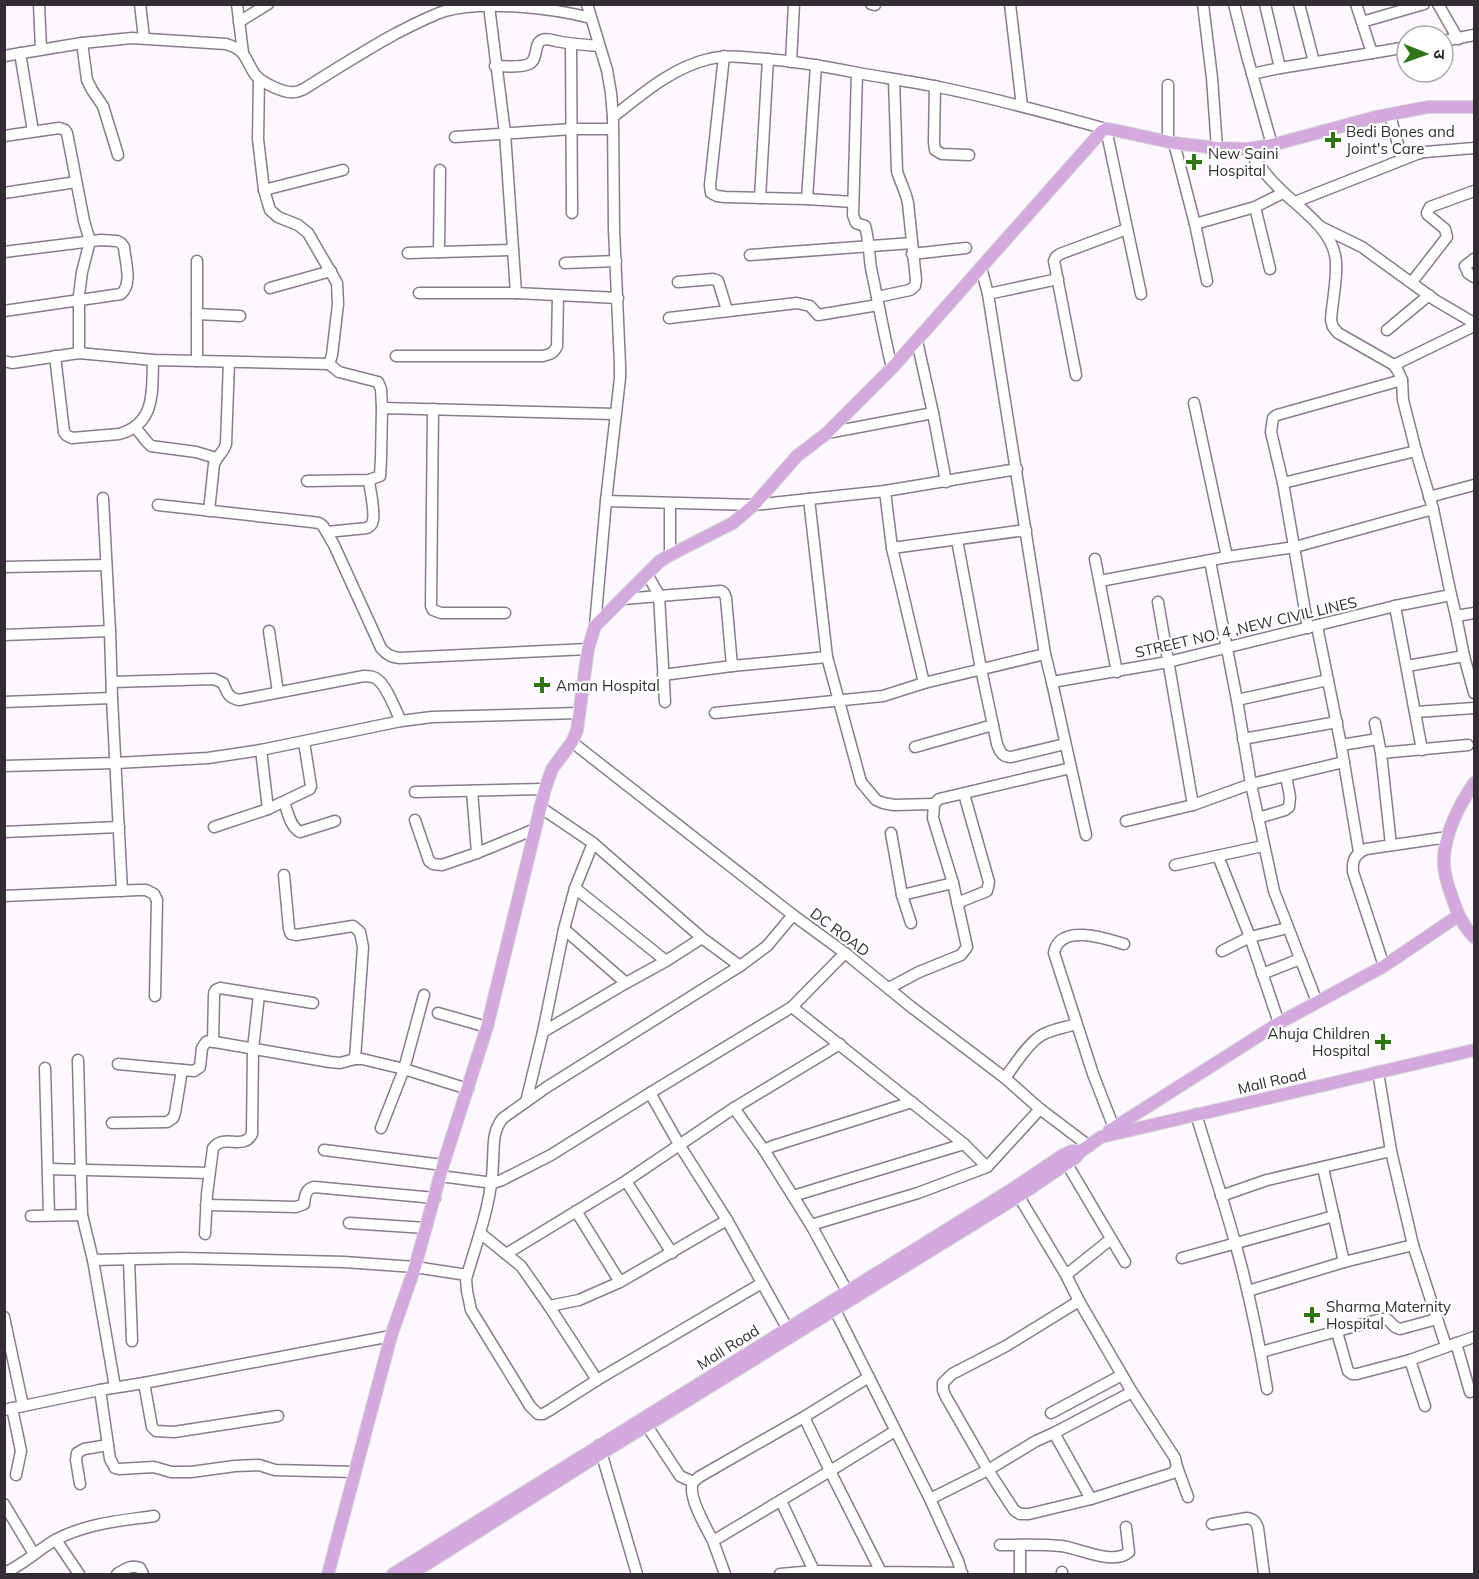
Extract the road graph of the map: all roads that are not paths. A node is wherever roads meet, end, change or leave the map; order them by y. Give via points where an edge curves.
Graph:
1 (39, 4) edge
2 (140, 4) edge
3 (237, 4) edge
4 (268, 4) edge
5 (587, 4) edge
6 (794, 4) edge
7 (871, 4) edge
8 (1010, 4) edge
9 (1203, 4) edge
10 (1234, 4) edge
11 (1265, 4) edge
12 (1299, 4) edge
13 (1356, 4) edge
14 (1424, 4) edge
15 (1438, 4) edge
16 (875, 5) edge
17 (489, 6) junction
18 (530, 6) edge
19 (591, 18) junction
20 (239, 22) junction
21 (1362, 22) junction
22 (1474, 35) edge
23 (144, 38) junction
24 (1455, 39) edge
25 (1458, 39) junction
26 (82, 42) junction
27 (571, 44) junction
28 (599, 46) junction
29 (42, 49) junction
30 (1395, 49) edge
31 (20, 53) junction
32 (243, 53) junction
33 (1372, 53) junction
34 (4, 56) edge
35 (724, 56) junction
36 (768, 58) junction
37 (791, 62) junction
38 (1314, 62) junction
39 (816, 64) junction
40 (495, 66) junction
41 (1280, 68) junction
42 (857, 73) junction
43 (1252, 74) junction
44 (259, 80) junction
45 (894, 80) junction
46 (1168, 85) dead end
47 (936, 86) junction
48 (1022, 106) junction
49 (1474, 107) edge
50 (1390, 115) junction
51 (612, 117) junction
52 (572, 129) junction
53 (612, 129) junction
54 (1106, 129) junction
55 (33, 131) junction
56 (505, 133) junction
57 (4, 136) edge
58 (455, 136) dead end
59 (1171, 142) junction
60 (1272, 145) junction
61 (1217, 148) junction
62 (1474, 148) edge
63 (1248, 149) junction
64 (118, 155) dead end
65 (969, 155) dead end
66 (1402, 159) junction
67 (343, 170) dead end
68 (440, 170) dead end
69 (76, 182) junction
70 (264, 190) junction
71 (1474, 191) edge
72 (1283, 192) junction
73 (4, 193) edge
74 (760, 198) junction
75 (807, 199) junction
76 (853, 202) junction
77 (1295, 202) junction
78 (1255, 207) junction
79 (572, 213) dead end
80 (1195, 224) junction
81 (1318, 226) junction
82 (1127, 229) junction
83 (90, 241) junction
84 (868, 247) junction
85 (966, 248) dead end
86 (912, 249) junction
87 (513, 250) junction
88 (4, 252) edge
89 (439, 252) junction
90 (408, 253) dead end
91 (750, 255) dead end
92 (1474, 259) edge
93 (197, 261) dead end
94 (616, 261) junction
95 (565, 263) dead end
96 (981, 267) junction
97 (1270, 269) dead end
98 (331, 271) junction
99 (1474, 277) edge
100 (1058, 279) junction
101 (1207, 281) dead end
102 (678, 282) dead end
103 (1412, 282) junction
104 (270, 288) dead end
105 (419, 293) dead end
106 (516, 293) junction
107 (988, 294) junction
108 (1141, 294) dead end
109 (558, 296) junction
110 (1429, 296) junction
111 (618, 298) junction
112 (79, 300) junction
113 (878, 301) junction
114 (727, 310) junction
115 (4, 311) edge
116 (197, 314) junction
117 (240, 316) dead end
118 (669, 318) dead end
119 (1474, 324) edge
120 (1387, 330) dead end
121 (917, 340) junction
122 (79, 353) junction
123 (55, 356) junction
124 (396, 356) dead end
125 (153, 360) junction
126 (4, 361) edge
127 (197, 361) junction
128 (229, 362) junction
129 (329, 364) junction
130 (1394, 365) junction
131 (892, 368) junction
132 (1076, 375) dead end
133 (1402, 380) junction
134 (1194, 403) dead end
135 (382, 408) junction
136 (433, 409) junction
137 (933, 413) junction
138 (615, 414) junction
139 (135, 427) junction
140 (827, 433) junction
141 (1416, 451) junction
142 (216, 458) junction
143 (1017, 469) junction
144 (369, 480) junction
145 (307, 481) dead end
146 (946, 482) junction
147 (1283, 483) junction
148 (1474, 484) edge
149 (885, 491) junction
150 (1429, 497) junction
151 (103, 498) dead end
152 (809, 499) junction
153 (606, 501) junction
154 (670, 504) junction
155 (158, 505) dead end
156 (754, 505) junction
157 (1433, 509) junction
158 (210, 511) junction
159 (1026, 530) junction
160 (327, 532) junction
161 (957, 540) junction
162 (1295, 547) junction
163 (892, 548) junction
164 (670, 555) junction
165 (1227, 557) junction
166 (1095, 559) dead end
167 (1210, 561) junction
168 (106, 565) junction
169 (4, 567) edge
170 (647, 574) junction
171 (1100, 580) junction
172 (659, 595) junction
173 (1450, 595) junction
174 (623, 599) junction
175 (1158, 602) dead end
176 (1395, 606) junction
177 (505, 613) dead end
178 (1474, 613) edge
179 (1456, 616) junction
180 (595, 626) junction
181 (1313, 627) junction
182 (111, 631) junction
183 (269, 631) dead end
184 (4, 635) edge
185 (1226, 647) junction
186 (588, 649) junction
187 (1045, 654) junction
188 (1464, 656) junction
189 (828, 657) junction
190 (1168, 662) junction
191 (732, 666) junction
192 (1407, 666) junction
193 (981, 669) junction
194 (1117, 672) junction
195 (663, 675) junction
196 (1328, 680) junction
197 (112, 682) junction
198 (1052, 682) junction
199 (924, 684) junction
200 (278, 692) junction
201 (1474, 693) edge
202 (112, 698) junction
203 (1237, 700) junction
204 (4, 702) edge
205 (665, 702) dead end
206 (839, 702) junction
207 (1474, 708) edge
208 (1416, 712) junction
209 (579, 713) junction
210 (715, 713) dead end
211 (401, 721) junction
212 (1337, 722) junction
213 (1375, 723) dead end
214 (993, 725) junction
215 (1243, 739) junction
216 (1378, 739) junction
217 (304, 742) junction
218 (573, 742) junction
219 (1065, 744) junction
220 (1341, 745) junction
221 (1468, 745) dead end
222 (915, 747) dead end
223 (261, 750) junction
224 (1422, 750) junction
225 (1381, 753) junction
226 (1344, 762) junction
227 (116, 763) junction
228 (4, 766) edge
229 (1071, 768) junction
230 (1286, 776) junction
231 (1474, 783) edge
232 (1251, 784) junction
233 (544, 789) junction
234 (472, 791) junction
235 (416, 792) dead end
236 (964, 794) junction
237 (284, 802) junction
238 (934, 804) junction
239 (1194, 805) junction
240 (540, 807) junction
241 (268, 809) junction
242 (1258, 818) junction
243 (415, 820) dead end
244 (334, 821) dead end
245 (1126, 821) dead end
246 (118, 827) junction
247 (214, 828) dead end
248 (535, 829) junction
249 (4, 832) edge
250 (891, 833) dead end
251 (1086, 835) dead end
252 (1448, 837) junction
253 (593, 843) junction
254 (1391, 845) junction
255 (1263, 846) junction
256 (1359, 852) junction
257 (477, 853) junction
258 (1218, 856) junction
259 (1175, 865) dead end
260 (284, 875) dead end
261 (953, 882) junction
262 (575, 888) junction
263 (122, 891) junction
264 (902, 895) junction
265 (4, 896) edge
266 (957, 903) junction
267 (793, 915) junction
268 (1458, 916) junction
269 (910, 923) dead end
270 (1288, 928) junction
271 (564, 929) junction
272 (1250, 937) junction
273 (1474, 937) edge
274 (702, 938) junction
275 (1124, 944) dead end
276 (1222, 951) dead end
277 (845, 953) junction
278 (1300, 958) junction
279 (666, 960) junction
280 (740, 966) junction
281 (1384, 966) junction
282 (1262, 974) junction
283 (626, 983) junction
284 (889, 988) junction
285 (259, 994) junction
286 (424, 995) dead end
287 (155, 996) dead end
288 (1317, 1002) junction
289 (313, 1003) dead end
290 (792, 1007) junction
291 (438, 1012) dead end
292 (1279, 1023) junction
293 (1076, 1024) junction
294 (487, 1027) junction
295 (543, 1032) junction
296 (213, 1042) junction
297 (840, 1044) junction
298 (253, 1049) junction
299 (1474, 1050) edge
300 (354, 1059) junction
301 (78, 1060) dead end
302 (118, 1064) dead end
303 (45, 1068) dead end
304 (404, 1069) junction
305 (182, 1070) junction
306 (1378, 1072) junction
307 (1005, 1078) junction
308 (468, 1089) junction
309 (650, 1093) junction
310 (526, 1102) junction
311 (912, 1102) junction
312 (734, 1108) junction
313 (1040, 1109) junction
314 (1196, 1114) junction
315 (112, 1123) dead end
316 (381, 1128) dead end
317 (1114, 1128) junction
318 (1101, 1137) junction
319 (964, 1144) junction
320 (680, 1146) junction
321 (1085, 1149) junction
322 (324, 1150) dead end
323 (764, 1150) junction
324 (1391, 1152) junction
325 (1067, 1164) junction
326 (987, 1167) junction
327 (1323, 1168) junction
328 (48, 1169) junction
329 (81, 1170) junction
330 (442, 1170) junction
331 (209, 1173) junction
332 (626, 1181) junction
333 (493, 1183) junction
334 (1016, 1192) junction
335 (793, 1196) junction
336 (1221, 1196) junction
337 (435, 1198) junction
338 (206, 1205) junction
339 (576, 1211) junction
340 (49, 1215) junction
341 (82, 1215) junction
342 (31, 1216) dead end
343 (1334, 1216) junction
344 (727, 1221) junction
345 (349, 1223) dead end
346 (811, 1225) junction
347 (426, 1228) junction
348 (480, 1233) junction
349 (205, 1234) dead end
350 (1111, 1239) junction
351 (1236, 1244) junction
352 (1413, 1245) junction
353 (672, 1252) junction
354 (506, 1254) junction
355 (1182, 1258) dead end
356 (129, 1259) junction
357 (93, 1260) junction
358 (1125, 1262) dead end
359 (1344, 1262) junction
360 (415, 1267) junction
361 (467, 1275) junction
362 (1066, 1275) junction
363 (620, 1282) junction
364 (762, 1283) junction
365 (847, 1291) junction
366 (1248, 1291) junction
367 (1079, 1302) junction
368 (833, 1305) junction
369 (549, 1306) junction
370 (4, 1317) edge
371 (1437, 1319) junction
372 (790, 1332) junction
373 (1337, 1332) junction
374 (391, 1336) junction
375 (1474, 1337) edge
376 (132, 1341) dead end
377 (1451, 1345) junction
378 (1261, 1352) junction
379 (1410, 1360) junction
380 (1122, 1375) junction
381 (869, 1377) junction
382 (597, 1380) junction
383 (144, 1383) junction
384 (115, 1387) junction
385 (1267, 1389) dead end
386 (99, 1390) junction
387 (1132, 1392) junction
388 (1470, 1392) dead end
389 (1425, 1406) dead end
390 (13, 1408) edge
391 (1051, 1413) dead end
392 (278, 1416) dead end
393 (804, 1417) junction
394 (646, 1426) junction
395 (895, 1431) junction
396 (1054, 1433) junction
397 (108, 1445) junction
398 (600, 1449) junction
399 (1177, 1467) junction
400 (988, 1470) junction
401 (830, 1471) junction
402 (355, 1472) junction
403 (16, 1475) dead end
404 (693, 1482) junction
405 (80, 1484) dead end
406 (1188, 1497) dead end
407 (1091, 1498) junction
408 (930, 1499) junction
409 (781, 1501) junction
410 (4, 1504) edge
411 (154, 1516) dead end
412 (1212, 1524) dead end
413 (1126, 1527) dead end
414 (56, 1540) junction
415 (712, 1541) junction
416 (1000, 1545) dead end
417 (1020, 1545) junction
418 (34, 1554) junction
419 (814, 1571) junction
420 (881, 1572) junction
421 (4, 1573) edge
422 (401, 1574) edge
423 (962, 1574) edge
424 (79, 1575) edge
425 (117, 1575) edge
426 (142, 1575) edge
427 (328, 1575) edge
428 (637, 1575) edge
429 (725, 1575) edge
430 (780, 1575) edge
431 (1020, 1575) edge
432 (1264, 1575) edge

1 - 29 street
2 - 23 street
3 - 20 street
4 - 20 street
5 - 19 street
6 - 37 street
7 - 16 street
8 - 48 street
9 - 61 street
10 - 43 street
11 - 41 street
12 - 38 street
13 - 21 street
14 - 21 street
15 - 25 street
17 - 18 street
17 - 40 street
17 - 44 street via 446,11 422,20 295,92
18 - 19 street
19 - 28 street
20 - 32 street
21 - 33 street
22 - 25 street
23 - 26 street
23 - 32 street via 226,44
24 - 25 street
26 - 29 street
26 - 64 street via 87,80 103,106
27 - 28 street
27 - 40 street via 545,39 537,44 531,63
27 - 52 street
28 - 51 street via 610,81
29 - 31 street
30 - 33 street
31 - 34 street
31 - 55 street
32 - 44 street
33 - 38 street
35 - 36 street
35 - 51 street via 697,62 674,73
35 - 74 street via 711,193
36 - 37 street
36 - 74 street
37 - 39 street
38 - 41 street
39 - 42 street
39 - 75 street
40 - 56 street
41 - 43 street
42 - 45 street
42 - 76 street
43 - 60 street
44 - 70 street via 258,139
45 - 47 street
45 - 86 street via 897,171 907,195
46 - 59 street
47 - 48 street
47 - 65 street via 935,150
48 - 54 street
49 - 50 main road via 1428,107
50 - 60 main road
50 - 66 street
51 - 53 street
52 - 53 street
52 - 56 street
52 - 79 street
53 - 94 street
54 - 59 main road
54 - 82 street
54 - 96 main road
55 - 57 street
55 - 69 street via 65,130
56 - 58 street
56 - 87 street
59 - 61 main road
59 - 80 street
60 - 63 main road
61 - 63 main road
62 - 66 street via 1425,152
63 - 72 street
66 - 77 street
67 - 70 street
68 - 89 street
69 - 73 street
69 - 83 street
70 - 98 street via 270,210 308,233
71 - 103 street via 1428,209 1428,216 1445,229 1447,237
72 - 77 street
72 - 78 street
74 - 75 street
75 - 76 street
76 - 84 street via 854,219 865,226
77 - 81 street
78 - 80 street
78 - 97 street
80 - 101 street
81 - 103 street via 1362,247
81 - 130 street via 1335,255 1330,320 1333,327
82 - 100 street via 1060,254 1054,261
82 - 108 street
83 - 88 street
83 - 112 street
83 - 112 street via 117,241 124,247 126,290 122,294
84 - 86 street
84 - 91 street
84 - 113 street
85 - 86 street
86 - 113 street via 915,286
87 - 89 street
87 - 106 street
89 - 90 street
92 - 99 street via 1465,266
93 - 116 street
94 - 95 street
94 - 111 street
96 - 107 street
96 - 121 main road
98 - 104 street
98 - 129 street via 337,283 338,304
100 - 107 street
100 - 132 street
102 - 114 street via 718,281
103 - 110 street
105 - 106 street
106 - 109 street
107 - 143 street
109 - 111 street
109 - 124 street via 557,346 551,354
110 - 119 street
110 - 120 street
111 - 138 street via 620,378
112 - 115 street
112 - 122 street
113 - 114 street via 818,315 810,306 797,303
113 - 131 street
114 - 118 street
116 - 117 street
116 - 127 street
119 - 130 street
121 - 131 main road
121 - 137 street
122 - 123 street
122 - 125 street
123 - 126 street
123 - 139 street via 66,435 72,438 119,434
125 - 127 street
125 - 139 street via 149,409
127 - 128 street
128 - 129 street
128 - 142 street via 226,444
129 - 135 street via 339,372 378,382
130 - 133 street
131 - 140 main road
133 - 141 street
133 - 147 street via 1273,418 1271,432
134 - 165 street
135 - 136 street
135 - 144 street via 381,472
136 - 138 street
136 - 177 street via 431,606 441,613
137 - 140 street
137 - 146 street
138 - 153 street
139 - 142 street via 151,446
140 - 156 main road via 797,456
141 - 147 street
141 - 150 street
142 - 158 street
143 - 146 street
143 - 159 street
144 - 145 street
144 - 160 street via 371,526
146 - 149 street
147 - 162 street
148 - 150 street
149 - 152 street
149 - 163 street
150 - 157 street
151 - 168 street
152 - 156 street
152 - 189 street
153 - 154 street
153 - 180 street
154 - 156 street
154 - 164 street
155 - 158 street
156 - 164 main road via 727,527
157 - 162 street
157 - 173 street
158 - 160 street via 319,524
159 - 161 street
159 - 187 street
160 - 186 street via 387,655 400,658
161 - 163 street
161 - 193 street
162 - 165 street
162 - 181 street
163 - 199 street
164 - 170 main road
165 - 167 street
166 - 171 street
167 - 171 street
167 - 185 street
168 - 169 street
168 - 182 street
170 - 172 street
170 - 174 main road
171 - 194 street
172 - 174 street
172 - 191 street via 716,590 724,593
172 - 195 street
173 - 176 street, STREET NO. 4 ,NEW CIVIL LINES
173 - 179 street
174 - 180 main road
175 - 190 street
176 - 181 street, STREET NO. 4 ,NEW CIVIL LINES
176 - 192 street
178 - 179 street
179 - 188 street
180 - 186 main road
181 - 185 street, STREET NO. 4 ,NEW CIVIL LINES
181 - 196 street
182 - 184 street
182 - 197 street
183 - 200 street
185 - 190 street, STREET NO. 4 ,NEW CIVIL LINES
185 - 203 street
186 - 209 main road
187 - 193 street
187 - 198 street
188 - 192 street
188 - 201 street
189 - 191 street
189 - 206 street
190 - 194 street, STREET NO. 4 ,NEW CIVIL LINES
190 - 239 street
191 - 195 street
192 - 208 street
193 - 199 street
193 - 214 street
194 - 198 street, STREET NO. 4 ,NEW CIVIL LINES
195 - 205 street
196 - 203 street
196 - 212 street
197 - 200 street via 214,678 223,683 229,696 239,700
197 - 202 street
198 - 219 street
199 - 206 street via 883,696
200 - 211 street via 372,676 378,679
202 - 204 street
202 - 227 street
203 - 215 street
206 - 210 street
206 - 238 street via 861,782 871,795 894,805
207 - 208 street
208 - 224 street
209 - 211 street via 445,716
209 - 218 main road
211 - 217 street
212 - 215 street
212 - 220 street
213 - 216 street
214 - 219 street via 1004,756
214 - 222 street
215 - 232 street
216 - 220 street
216 - 225 street
217 - 223 street
217 - 237 street via 311,786
218 - 233 main road via 552,769
218 - 267 street, DC ROAD
219 - 229 street
220 - 226 street
221 - 224 street
223 - 227 street via 208,758
223 - 241 street
224 - 225 street
225 - 254 street
226 - 230 street
226 - 256 street
227 - 228 street
227 - 246 street
229 - 236 street
229 - 251 street
230 - 232 street
230 - 242 street via 1289,807
231 - 252 main road
232 - 239 street
232 - 242 street
233 - 234 street
233 - 240 main road
234 - 235 street
234 - 257 street
236 - 238 street via 939,799
236 - 266 street via 989,882 987,891
237 - 241 street
237 - 244 street via 296,831
238 - 261 street via 933,818
239 - 245 street
240 - 248 main road
240 - 253 street
241 - 247 street
242 - 255 street
243 - 257 street via 432,864 442,865
246 - 249 street
246 - 263 street
248 - 257 street
248 - 294 main road
250 - 264 street
252 - 254 street
252 - 268 main road via 1444,857 1447,884
253 - 262 street
253 - 274 street
254 - 256 street
255 - 258 street
255 - 270 street
256 - 281 street via 1352,863 1353,872
258 - 259 street
258 - 272 street
260 - 300 street via 291,934 353,926 360,932 363,947
261 - 264 street
261 - 266 street
262 - 271 street
262 - 279 street
263 - 265 street
263 - 287 street via 150,891 156,900
264 - 269 street
266 - 284 street via 965,952
267 - 277 street, DC ROAD
267 - 280 street via 767,946
268 - 273 main road
268 - 281 main road
270 - 272 street
270 - 278 street
271 - 283 street
271 - 295 street
272 - 276 street
272 - 282 street
274 - 279 street
274 - 280 street
275 - 293 street via 1089,935 1058,942 1054,953
277 - 284 street, DC ROAD
277 - 290 street
278 - 282 street
278 - 288 street
279 - 283 street
280 - 310 street
281 - 288 main road
282 - 292 street
283 - 295 street
284 - 307 street, DC ROAD
285 - 289 street
285 - 296 street via 217,989
285 - 298 street
286 - 304 street
288 - 292 main road
290 - 297 street
290 - 309 street
291 - 294 street
292 - 317 main road
293 - 307 street via 1039,1037
293 - 317 street
294 - 308 main road
295 - 310 street
296 - 298 street
296 - 305 street via 204,1044 198,1070
297 - 311 street
297 - 312 street
298 - 300 street via 340,1063
298 - 331 street via 251,1137 245,1142 216,1144
299 - 306 main road, Mall Road
300 - 304 street
301 - 329 street
302 - 305 street
303 - 328 street
304 - 308 street
304 - 316 street
305 - 315 street via 171,1120
306 - 314 main road, Mall Road
306 - 324 street
307 - 313 street, DC ROAD
308 - 330 main road
309 - 320 street
309 - 333 street via 542,1160
310 - 333 street via 503,1118 496,1129
311 - 319 street
311 - 323 street
312 - 320 street
312 - 323 street
313 - 321 street, DC ROAD
313 - 326 street
314 - 318 main road, Mall Road
314 - 336 street
317 - 318 main road
318 - 321 main road, Mall Road
319 - 326 street
319 - 335 street
320 - 332 street
320 - 344 street
321 - 325 main road, Mall Road
321 - 334 main road, Mall Road via 1064,1155
322 - 330 street
323 - 335 street
324 - 327 street
324 - 352 street
325 - 334 main road, Mall Road
325 - 350 street
326 - 346 street via 918,1193
327 - 336 street via 1267,1180
327 - 343 street
328 - 329 street
328 - 340 street
329 - 331 street
329 - 341 street
330 - 333 street
330 - 337 main road
331 - 338 street
332 - 339 street
332 - 353 street
333 - 348 street
334 - 362 street
334 - 365 main road, Mall Road
334 - 368 main road, Mall Road
335 - 346 street
336 - 351 street
337 - 338 street via 314,1187 306,1192 301,1206
337 - 347 main road
338 - 349 street
339 - 354 street
339 - 363 street
340 - 341 street
340 - 342 street
341 - 357 street
343 - 351 street
343 - 359 street
344 - 353 street
344 - 364 street
345 - 347 street
346 - 365 street
347 - 360 main road
348 - 354 street
348 - 361 street
350 - 358 street
350 - 362 street
351 - 355 street
351 - 366 street
352 - 359 street
352 - 371 street
353 - 363 street
354 - 369 street via 521,1266
356 - 357 street
356 - 360 street via 344,1262
356 - 376 street
357 - 384 street
359 - 366 street
360 - 361 street
360 - 374 main road
361 - 382 street via 471,1310 535,1412 543,1414
362 - 367 street
363 - 369 street via 579,1300
364 - 372 street
364 - 382 street
365 - 368 main road, Mall Road
366 - 378 street
367 - 380 street
367 - 400 street via 952,1374 943,1383 946,1397
368 - 372 main road, Mall Road
368 - 381 street
369 - 382 street
370 - 390 street
371 - 373 street via 1400,1329 1382,1319
371 - 377 street
372 - 394 main road, Mall Road
372 - 398 main road, Mall Road
373 - 378 street
373 - 379 street via 1352,1374
374 - 383 street
374 - 402 main road
375 - 377 street
377 - 379 street
377 - 388 street
378 - 385 street
379 - 389 street
380 - 387 street
380 - 391 street
381 - 393 street
381 - 395 street
383 - 384 street
383 - 392 street via 156,1431 174,1432
384 - 386 street
386 - 390 street
386 - 397 street
387 - 396 street
387 - 399 street
390 - 403 street via 21,1451
393 - 401 street
393 - 404 street
394 - 398 main road, Mall Road
394 - 404 street via 680,1476
395 - 401 street
395 - 408 street
396 - 400 street
396 - 407 street
397 - 402 street via 110,1459 119,1470 154,1467 185,1473 259,1465 275,1470
397 - 405 street via 77,1453
398 - 422 main road, Mall Road
398 - 428 street
399 - 406 street
399 - 407 street via 1173,1473
400 - 407 street via 1020,1514
400 - 408 street
401 - 409 street
401 - 420 street
402 - 427 main road
404 - 415 street via 693,1501
408 - 423 street
409 - 415 street
409 - 419 street
410 - 418 street
411 - 414 street via 87,1526
412 - 432 street via 1252,1519 1258,1528
413 - 417 street via 1129,1552 1121,1556 1101,1556 1062,1546
414 - 418 street
414 - 424 street
415 - 429 street
416 - 417 street
417 - 431 street
418 - 421 street
419 - 420 street
419 - 430 street
420 - 423 street
425 - 426 street via 136,1566

